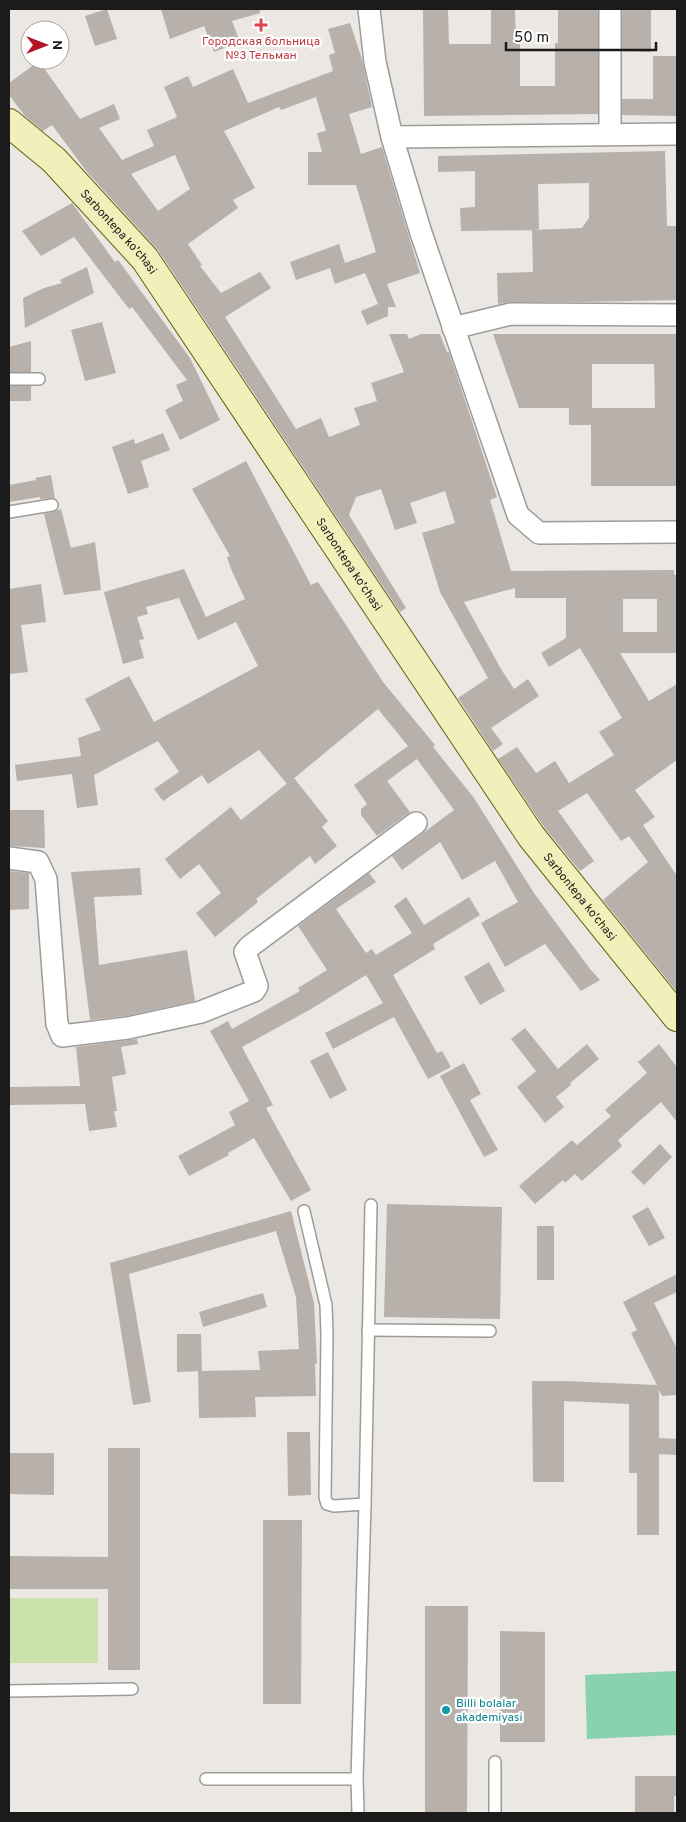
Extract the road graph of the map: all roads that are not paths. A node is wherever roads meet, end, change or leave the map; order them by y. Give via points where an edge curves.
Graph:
1 (369, 9) edge
2 (610, 9) edge
3 (9, 123) edge
4 (610, 134) junction
5 (677, 134) edge
6 (392, 137) junction
7 (677, 315) edge
8 (453, 328) junction
9 (9, 379) edge
10 (39, 379) dead end
11 (52, 505) dead end
12 (9, 512) edge
13 (677, 532) edge
14 (416, 823) dead end
15 (9, 858) edge
16 (674, 1005) edge
17 (371, 1205) dead end
18 (304, 1211) dead end
19 (368, 1330) junction
20 (490, 1331) dead end
21 (365, 1504) junction
22 (132, 1689) dead end
23 (9, 1691) edge
24 (495, 1762) dead end
25 (206, 1779) dead end
26 (357, 1779) junction
27 (358, 1813) edge
28 (495, 1813) edge

1 - 6 street via 375,62
2 - 4 street
3 - 16 street, Sarbontepa ko'chasi via 54,160 146,259 531,836
4 - 5 street
4 - 6 street
6 - 8 street
7 - 8 street via 511,314
8 - 13 street via 518,515 539,533
9 - 10 lane
11 - 12 lane
14 - 15 street via 249,947 245,952 257,986 254,991 200,1012 128,1028 62,1036 57,1024 46,879 38,862
17 - 19 lane
18 - 21 lane via 326,1305 325,1497 327,1504 334,1506
19 - 20 lane
19 - 21 lane
21 - 26 lane
22 - 23 lane
24 - 28 lane
25 - 26 lane
26 - 27 lane

